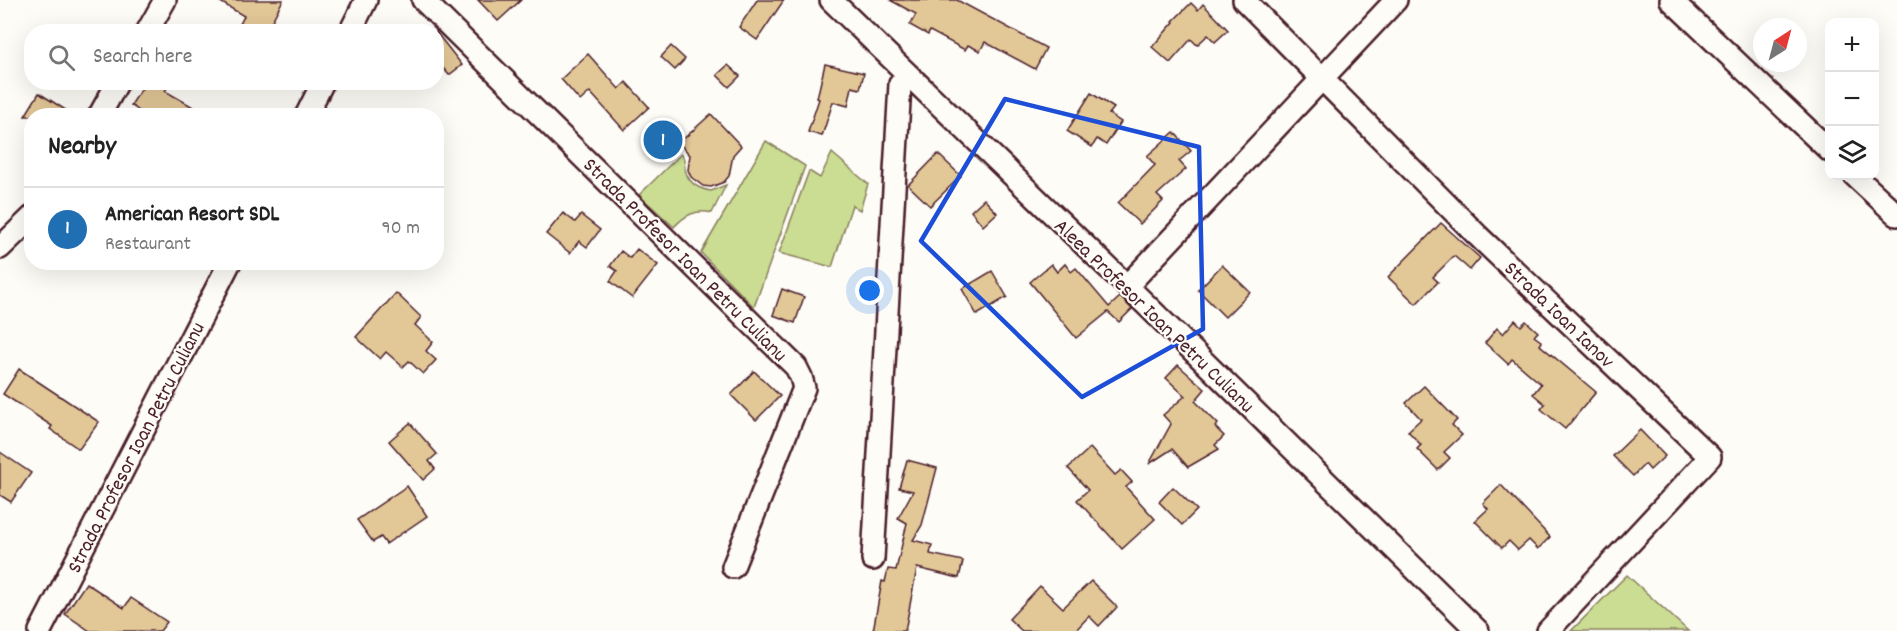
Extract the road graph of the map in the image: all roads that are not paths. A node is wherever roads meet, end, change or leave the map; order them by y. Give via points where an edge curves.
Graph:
1 (165, 0) edge
2 (366, 0) edge
3 (423, 0) edge
4 (831, 0) edge
5 (1244, 0) edge
6 (1396, 0) edge
7 (1671, 0) edge
8 (152, 24) edge
9 (354, 24) edge
10 (908, 76) junction
11 (1322, 79) junction
12 (114, 90) edge
13 (319, 90) edge
14 (103, 108) edge
15 (310, 108) edge
16 (1825, 146) edge
17 (1859, 180) edge
18 (1897, 216) edge
19 (24, 225) edge
20 (0, 248) edge
21 (226, 270) edge
22 (1127, 286) junction
23 (873, 559) dead end
24 (733, 567) dead end
25 (40, 631) edge
26 (1478, 631) edge
27 (1548, 631) edge

1 - 8 street
2 - 9 street
3 - 24 street, Strada Profesor Ioan Petru Culianu via 801,376 804,388
4 - 10 street, Aleea Profesor Ioan Petru Culianu
5 - 11 street, Strada Ioan Ianov
6 - 11 street
7 - 16 street
10 - 22 street, Aleea Profesor Ioan Petru Culianu
10 - 23 street via 900,84
11 - 22 street
11 - 27 street, Strada Ioan Ianov via 1477,236 1710,458
12 - 14 street
13 - 15 street
17 - 18 street
19 - 20 street
21 - 25 street, Strada Profesor Ioan Petru Culianu
22 - 26 street, Aleea Profesor Ioan Petru Culianu

